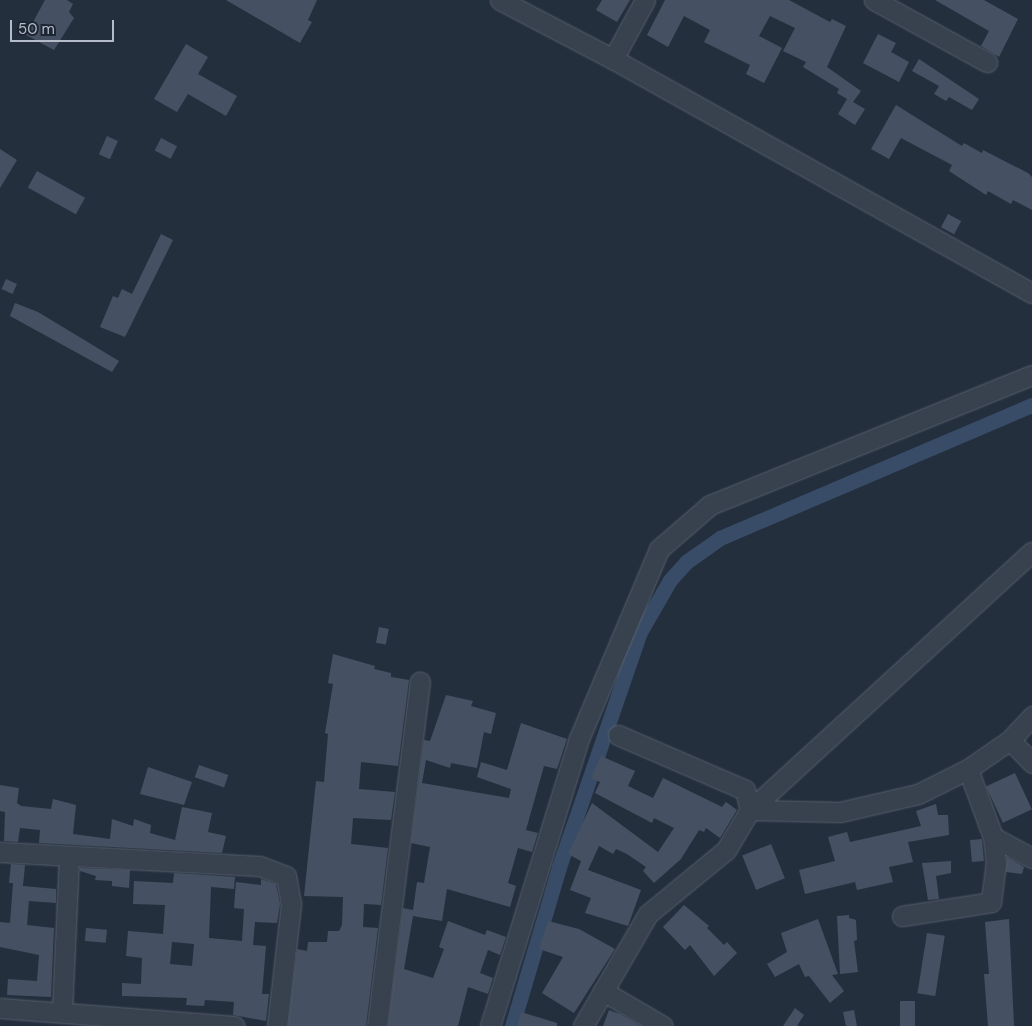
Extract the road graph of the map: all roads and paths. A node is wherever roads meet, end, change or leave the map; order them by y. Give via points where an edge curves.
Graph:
1 (500, 0) edge
2 (645, 0) edge
3 (874, 0) edge
4 (613, 60) junction
5 (988, 62) dead end
6 (1032, 293) edge
7 (1032, 375) edge
8 (1032, 552) edge
9 (420, 682) dead end
10 (1032, 716) edge
11 (618, 735) dead end
12 (1010, 740) junction
13 (1032, 763) edge
14 (968, 769) junction
15 (750, 810) junction
16 (993, 838) junction
17 (0, 852) edge
18 (69, 857) junction
19 (1032, 858) edge
20 (902, 916) dead end
21 (603, 991) junction
22 (0, 1008) edge
23 (62, 1011) junction
24 (88, 1020) edge
25 (222, 1026) edge
26 (277, 1026) edge
27 (377, 1026) edge
28 (490, 1026) edge
29 (583, 1026) edge
30 (663, 1026) edge

1 - 4 street
2 - 4 street
3 - 5 street
4 - 6 street
7 - 28 street via 710,505 658,549 578,741
8 - 15 street
9 - 27 street
10 - 12 street
11 - 15 street via 745,790
12 - 13 street
12 - 14 street
14 - 15 street via 918,794 840,812
14 - 16 street
15 - 21 street via 726,850 648,914
16 - 19 street
16 - 20 street via 996,864 991,902
17 - 18 street
18 - 23 street
18 - 26 street via 260,866 286,876 291,904
21 - 29 street
21 - 30 street
22 - 23 street
23 - 24 street
24 - 25 street

